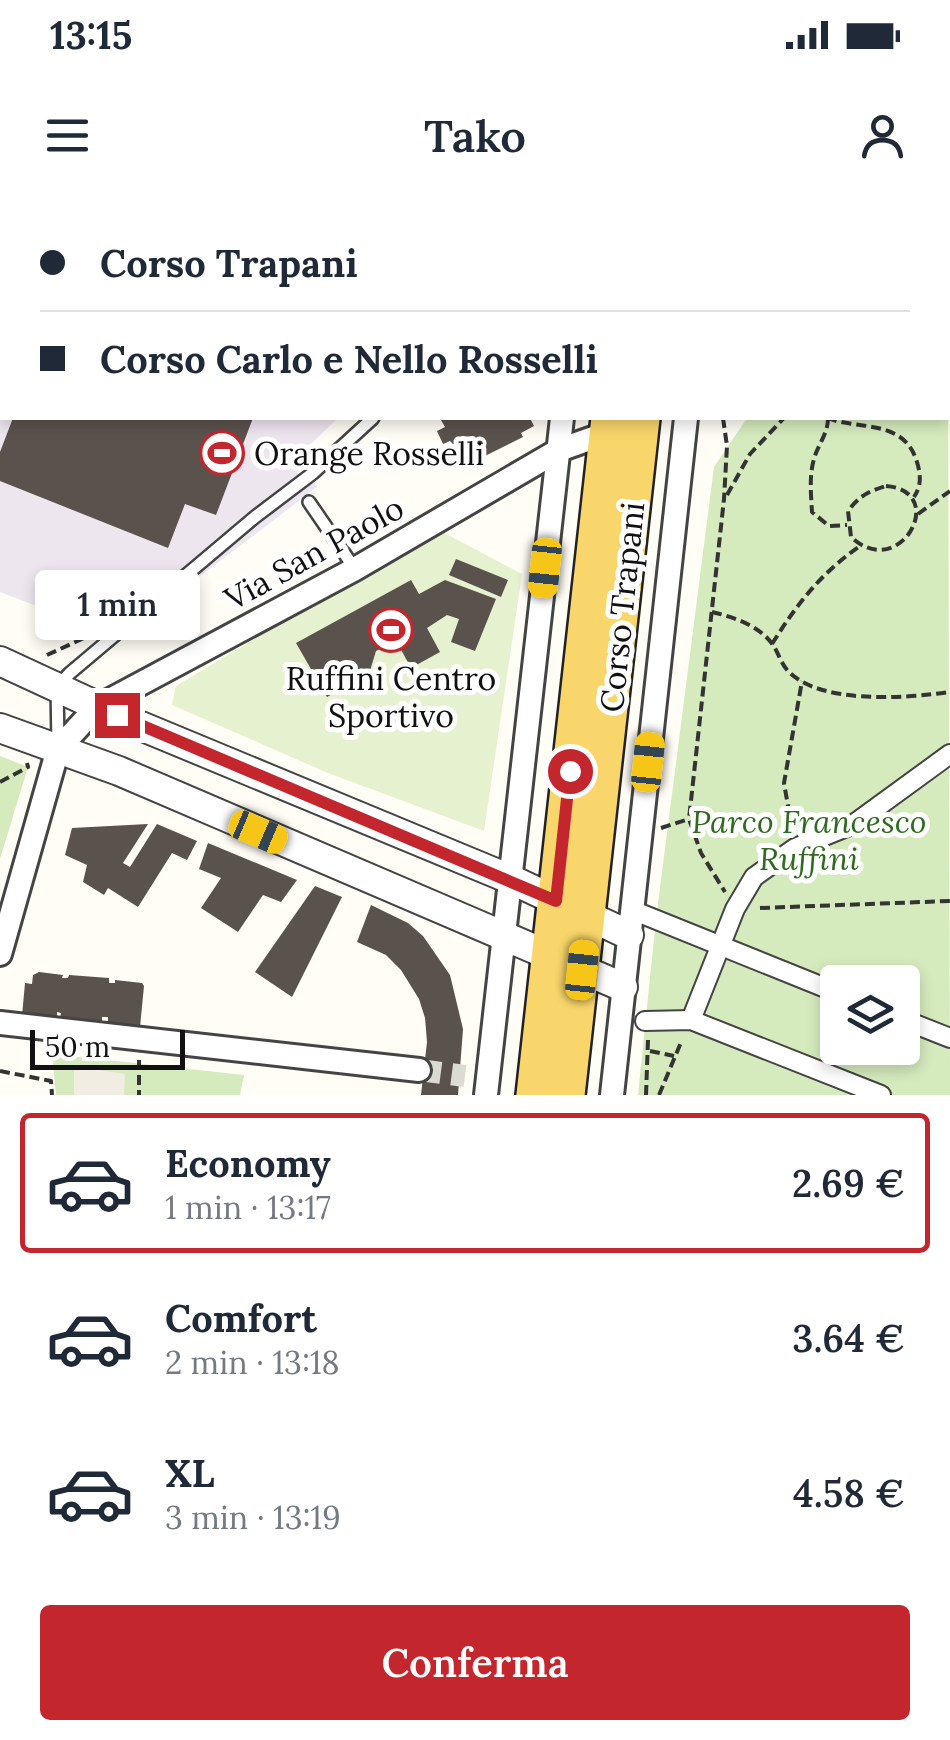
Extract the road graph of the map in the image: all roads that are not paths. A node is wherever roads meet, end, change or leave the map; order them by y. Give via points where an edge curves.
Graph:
1 (371, 420) edge
2 (562, 420) edge
3 (686, 420) edge
4 (630, 421) edge
5 (558, 450) junction
6 (309, 502) dead end
7 (355, 569) junction
8 (0, 661) edge
9 (57, 687) junction
10 (97, 706) junction
11 (0, 728) edge
12 (58, 750) junction
13 (950, 754) edge
14 (510, 880) junction
15 (556, 901) junction
16 (588, 917) junction
17 (630, 922) junction
18 (503, 938) junction
19 (722, 946) junction
20 (0, 954) edge
21 (566, 964) junction
22 (820, 986) edge
23 (623, 988) junction
24 (645, 1020) road end
25 (691, 1020) junction
26 (0, 1023) edge
27 (920, 1026) edge
28 (950, 1038) edge
29 (418, 1070) tunnel mouth
30 (479, 1083) edge
31 (534, 1095) edge
32 (568, 1095) edge
33 (612, 1095) edge
34 (881, 1095) edge

1 - 9 lane
2 - 5 street
3 - 17 street, Corso Trapani
4 - 5 street, Via San Paolo
4 - 15 main road, Corso Trapani
4 - 16 main road, Corso Trapani
5 - 7 street, Via San Paolo
5 - 14 street
6 - 7 lane
7 - 10 street, Via San Paolo
8 - 9 street
9 - 10 street
9 - 12 lane
10 - 12 street
10 - 14 street
11 - 12 street
12 - 18 street
12 - 20 street
13 - 19 street via 854,824 795,848 754,877
14 - 15 street
14 - 18 street
15 - 16 street
15 - 21 main road, Corso Trapani
16 - 17 street
16 - 21 main road, Corso Trapani
17 - 19 street
17 - 23 street, Corso Trapani
18 - 21 street
18 - 30 street
19 - 22 street
19 - 25 street
21 - 23 street
21 - 31 main road, Corso Trapani
21 - 32 main road, Corso Trapani
23 - 33 street, Corso Trapani
24 - 25 street
25 - 34 street
26 - 29 street
27 - 28 street

